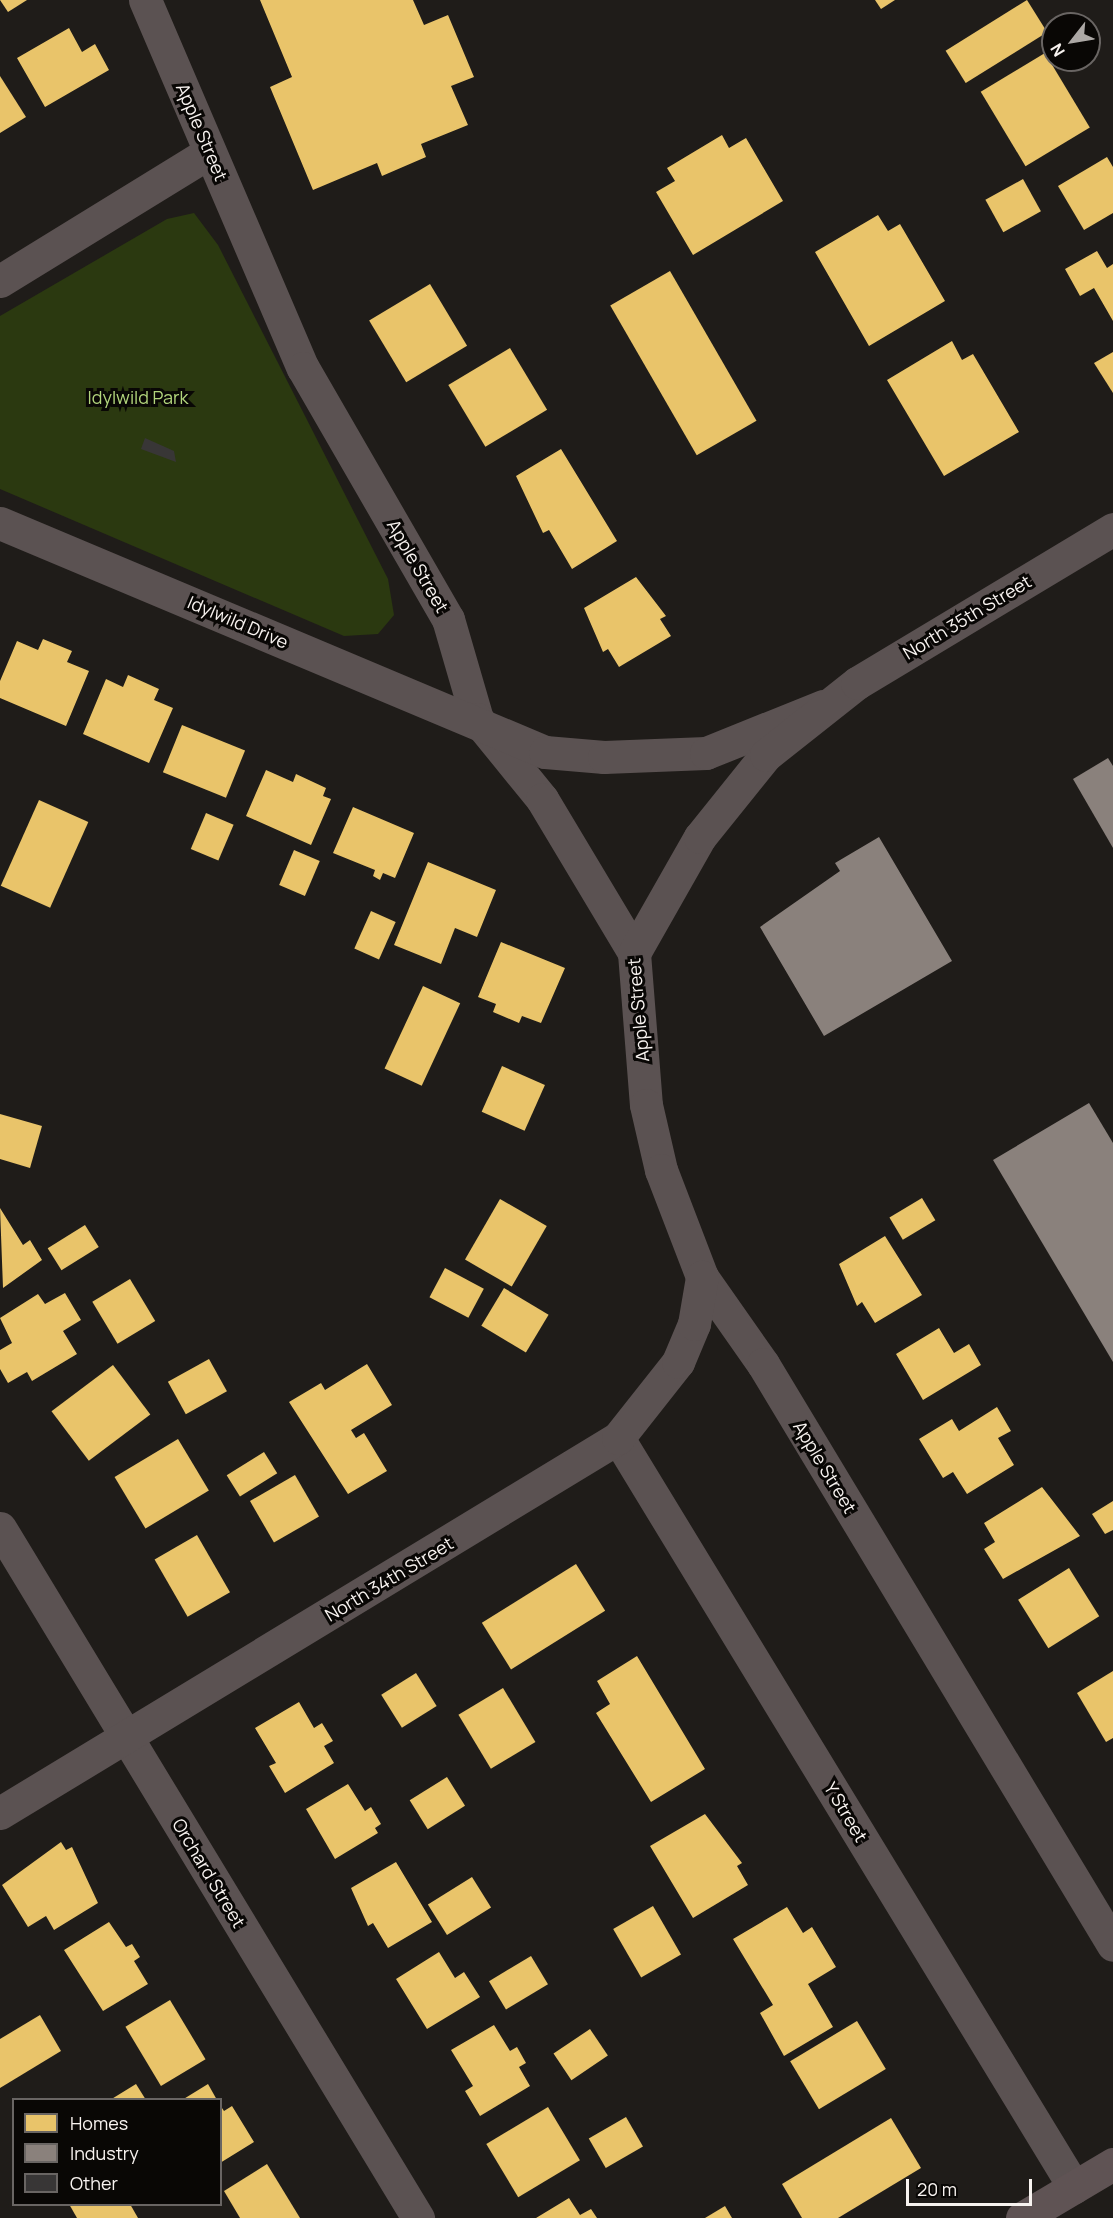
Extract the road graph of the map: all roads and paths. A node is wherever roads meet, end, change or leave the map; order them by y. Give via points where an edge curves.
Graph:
1 (145, 0) edge
2 (210, 152) junction
3 (0, 281) edge
4 (0, 523) edge
5 (1113, 529) edge
6 (823, 706) junction
7 (477, 719) junction
8 (634, 953) junction
9 (702, 1277) junction
10 (618, 1438) junction
11 (0, 1527) edge
12 (127, 1736) junction
13 (0, 1812) edge
14 (1113, 1945) edge
15 (1113, 2164) edge
16 (1074, 2187) junction
17 (418, 2218) edge
18 (1022, 2218) edge

1 - 2 street, Apple Street
2 - 3 street
2 - 7 street, Apple Street via 303,368 448,620
4 - 7 street, Idylwild Drive
5 - 6 street, North 35th Street
6 - 7 street, North 35th Street via 706,753 663,756 545,752
6 - 8 street, North 35th Street via 766,755 722,805
7 - 8 street, Apple Street via 542,799
8 - 9 street, Apple Street via 646,1105 661,1170
9 - 10 street, North 34th Street via 694,1324 678,1362
9 - 14 street, Apple Street via 763,1364
10 - 12 street, North 34th Street
10 - 16 street, Y Street
11 - 12 street, Orchard Street
12 - 13 street, North 34th Street
12 - 17 street, Orchard Street
15 - 16 main road
16 - 18 main road

